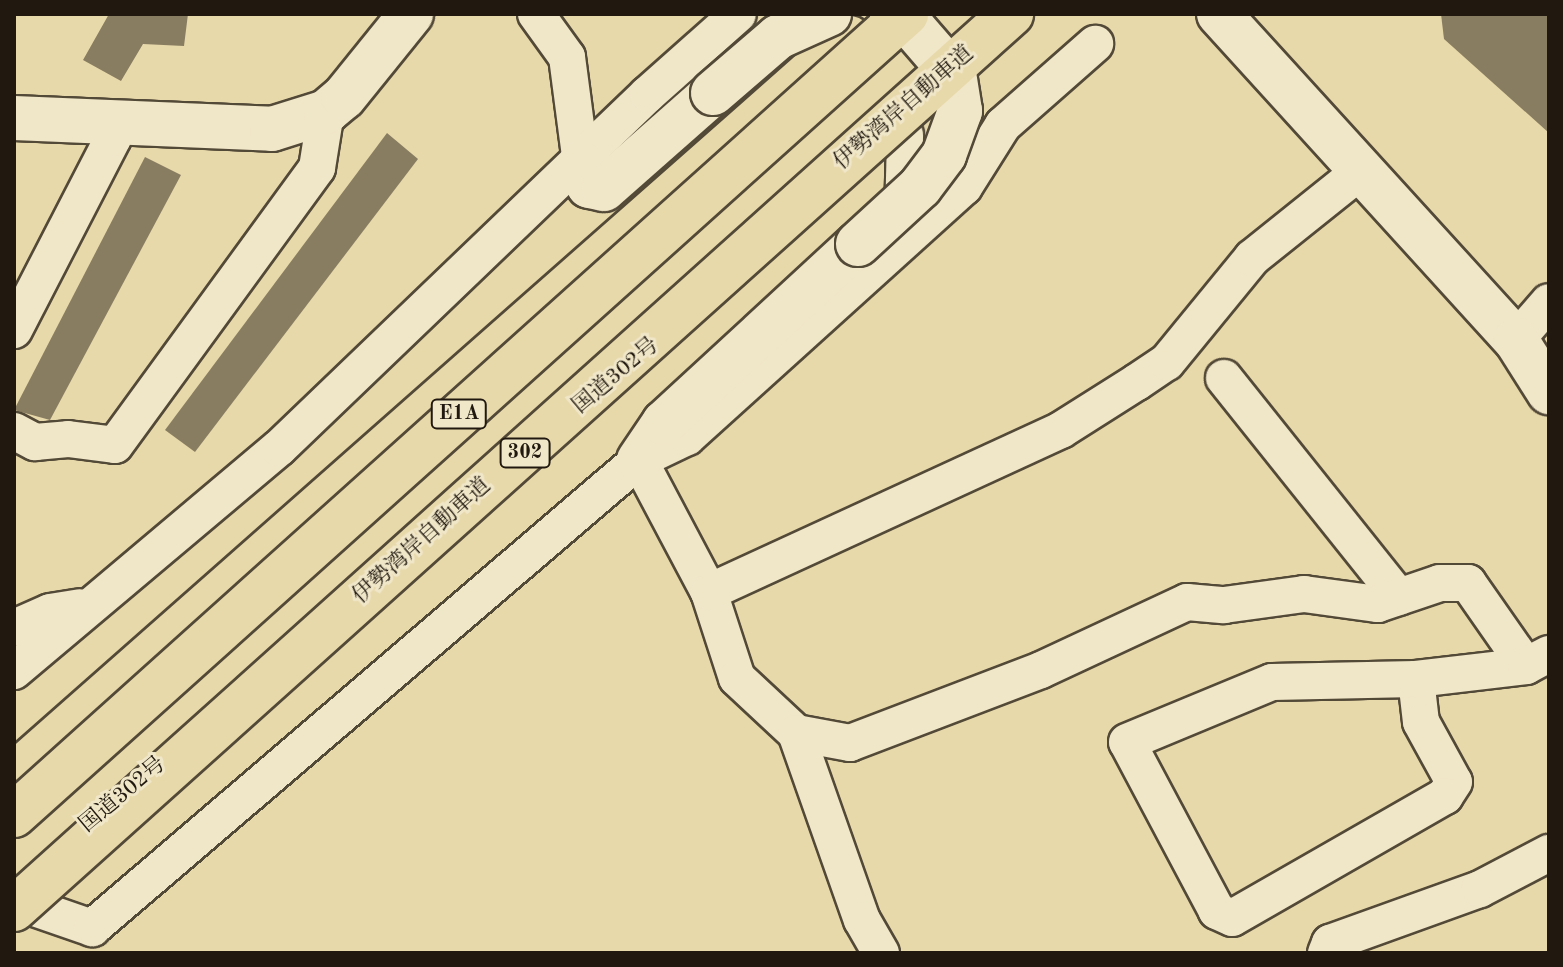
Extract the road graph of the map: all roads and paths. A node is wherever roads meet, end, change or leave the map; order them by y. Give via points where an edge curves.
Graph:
1 (411, 14) edge
2 (536, 14) edge
3 (738, 14) edge
4 (829, 14) edge
5 (878, 14) edge
6 (892, 14) edge
7 (906, 14) edge
8 (1011, 14) edge
9 (1031, 14) edge
10 (1219, 14) edge
11 (1095, 44) dead end
12 (701, 45) junction
13 (791, 87) junction
14 (326, 112) junction
15 (14, 118) edge
16 (112, 122) junction
17 (905, 135) junction
18 (581, 163) junction
19 (1362, 170) junction
20 (902, 244) junction
21 (1549, 302) edge
22 (14, 330) edge
23 (1516, 340) junction
24 (1224, 378) dead end
25 (1549, 392) edge
26 (14, 431) edge
27 (639, 460) junction
28 (709, 592) junction
29 (1399, 597) junction
30 (85, 606) junction
31 (14, 628) edge
32 (1538, 660) edge
33 (14, 671) edge
34 (1416, 679) junction
35 (796, 733) junction
36 (14, 775) edge
37 (14, 815) edge
38 (1549, 853) edge
39 (14, 888) edge
40 (14, 901) edge
41 (14, 909) edge
42 (881, 953) edge
43 (1326, 953) edge

1 - 14 street via 386,50
2 - 18 street via 567,57
3 - 12 street
4 - 18 street, bridge via 778,37 604,189 589,186
5 - 13 highway
6 - 27 street, bridge via 915,30 954,75 960,111 944,155 920,187 664,423
7 - 37 highway, E1A, bridge
8 - 41 highway, 伊勢湾岸自動車道, bridge
9 - 17 highway, 国道302号 / 302
10 - 19 street
11 - 20 street via 1003,125 964,187
12 - 13 street
12 - 18 street
13 - 36 highway
14 - 16 street via 272,129
14 - 26 street via 317,168 115,445 68,439 35,442
15 - 16 street
16 - 22 street via 113,138
17 - 20 street
17 - 39 highway, 国道302号 / 302
18 - 30 street via 279,448
19 - 23 street
19 - 28 street via 1252,258 1167,362 1137,382 1061,430
20 - 27 street via 687,437
21 - 23 street
23 - 25 street
24 - 29 street
27 - 28 street
27 - 40 street via 92,928
28 - 35 street via 737,678
29 - 32 street via 1440,583 1468,583
29 - 35 street via 1378,604 1304,594 1224,605 1187,602 1041,670 850,743
30 - 31 street via 50,612
30 - 33 street
32 - 34 street
34 - 34 street via 1272,682 1127,742 1217,911 1232,918 1445,796 1454,782 1421,722
35 - 42 street via 862,920
38 - 43 street via 1480,889 1330,943

